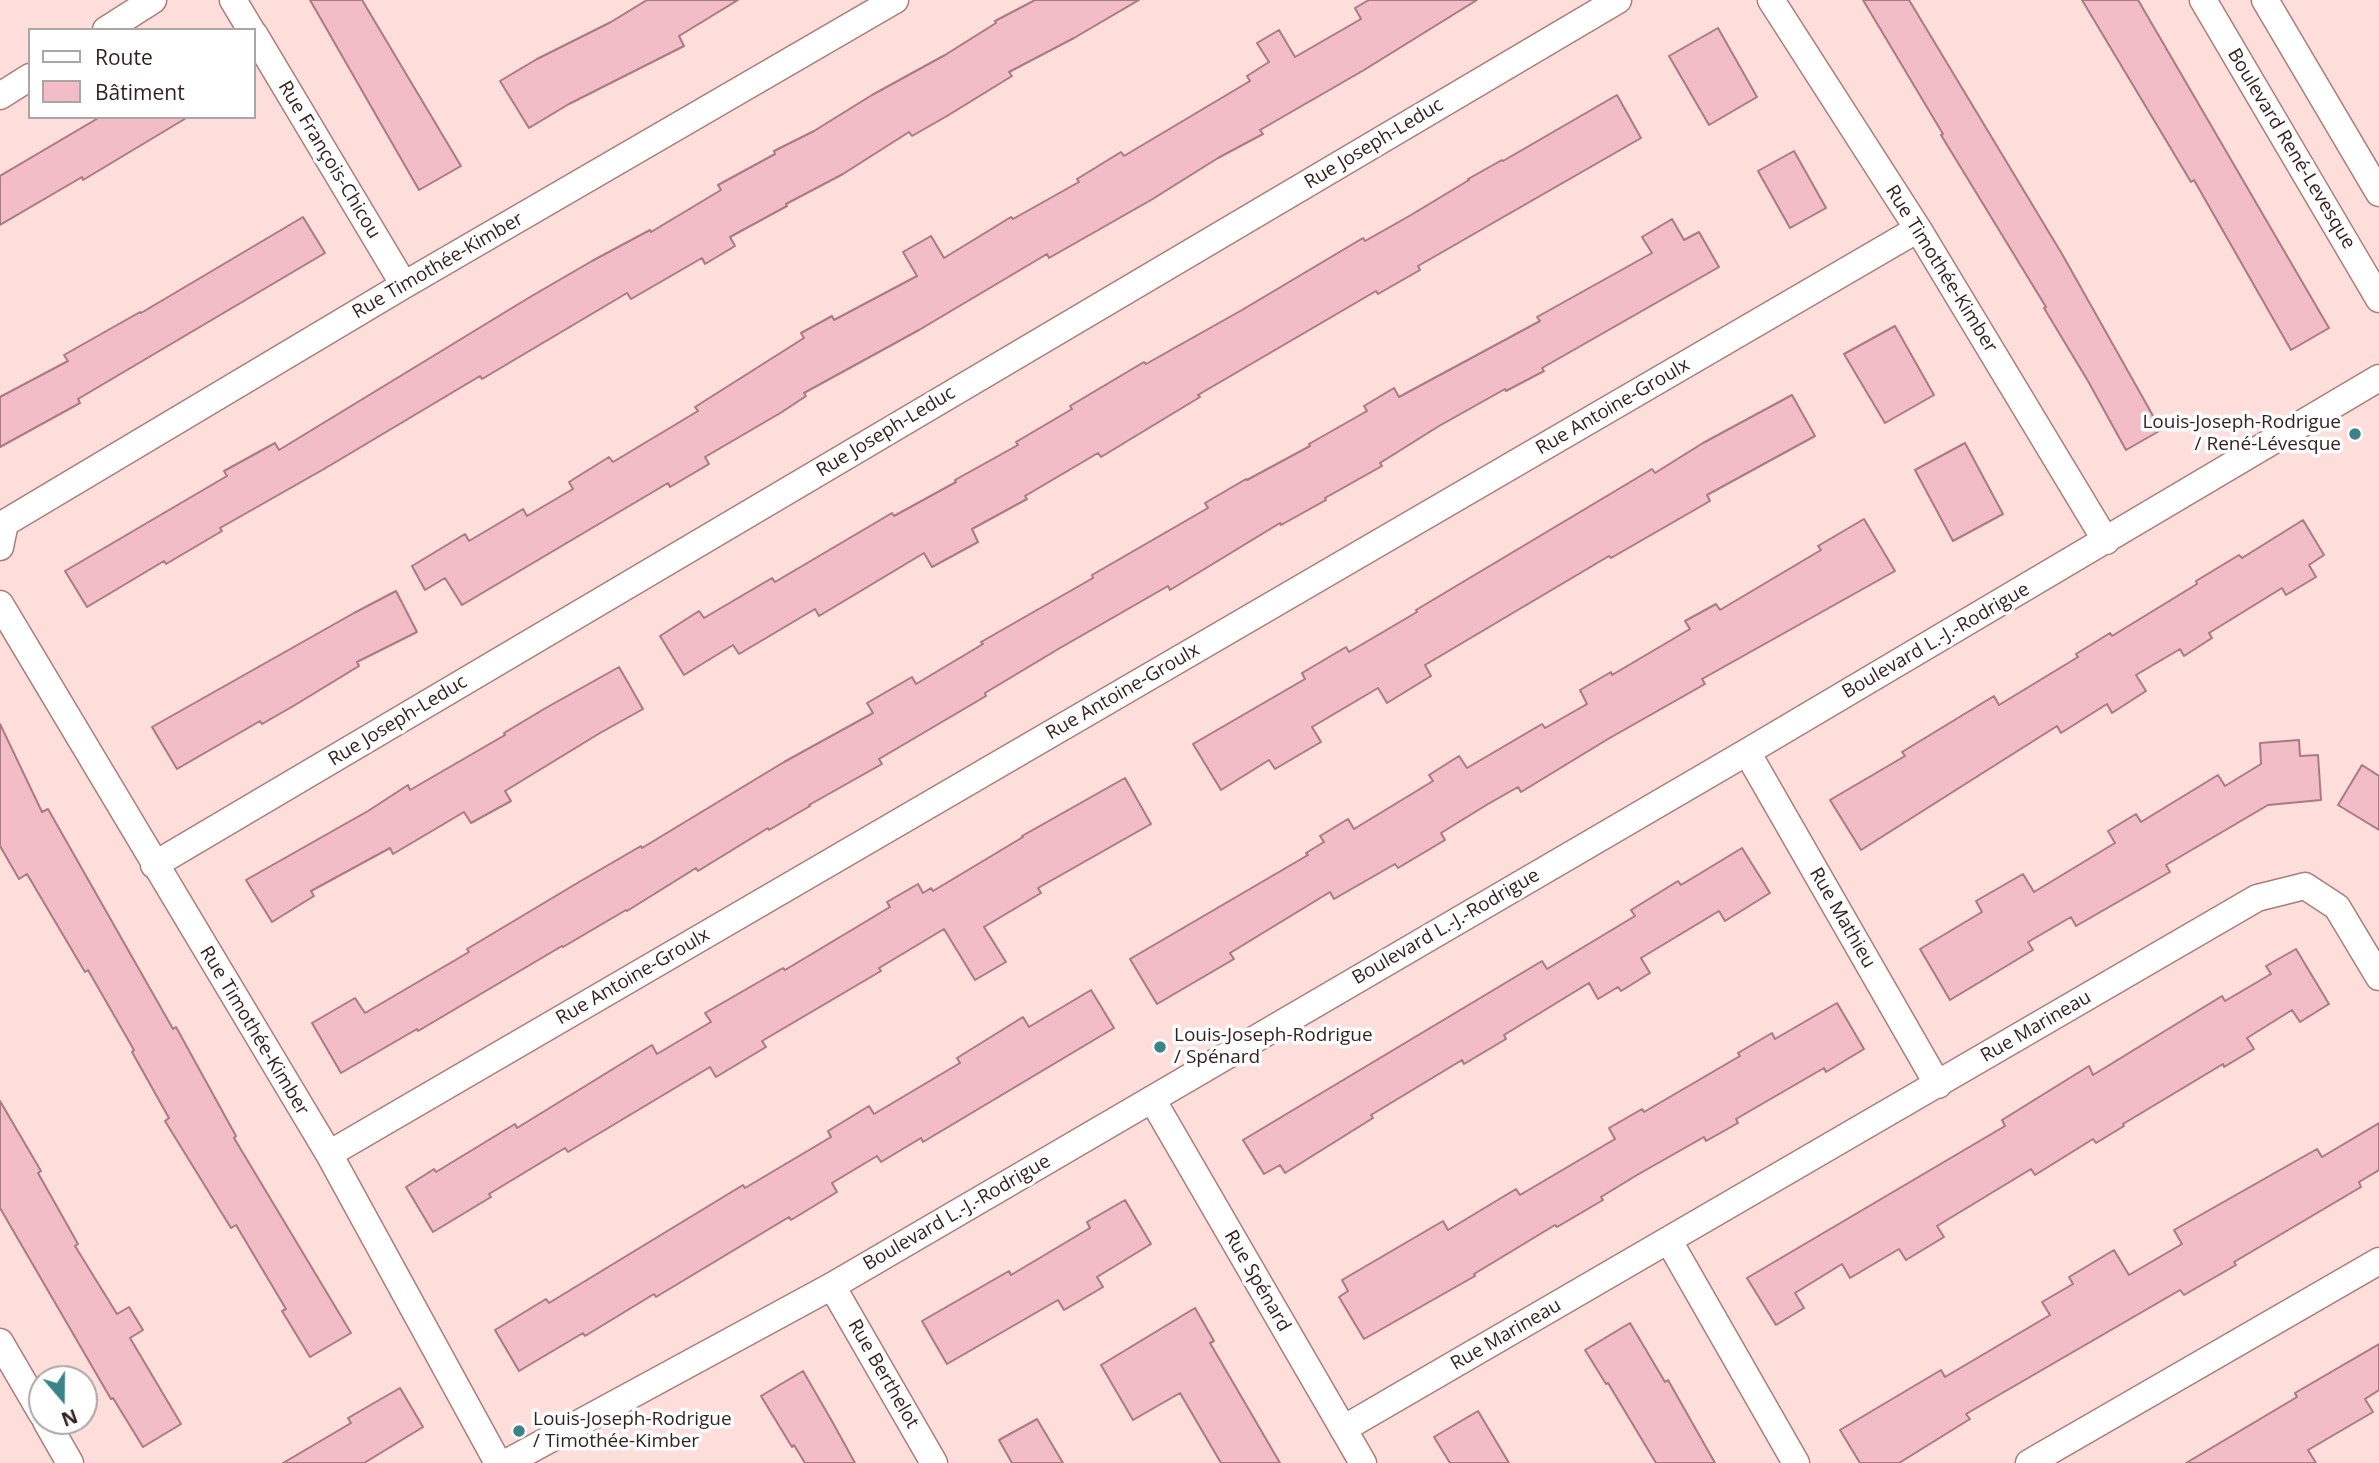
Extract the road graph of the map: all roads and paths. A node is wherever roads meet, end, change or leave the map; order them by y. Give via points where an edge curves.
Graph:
1 (153, 0) edge
2 (233, 0) edge
3 (895, 0) edge
4 (1618, 0) edge
5 (1771, 0) edge
6 (2203, 0) edge
7 (2265, 0) edge
8 (109, 28) edge
9 (250, 28) edge
10 (256, 39) edge
11 (28, 79) edge
12 (0, 96) edge
13 (2379, 193) edge
14 (1918, 229) junction
15 (404, 285) junction
16 (2379, 299) edge
17 (2379, 378) edge
18 (2106, 541) junction
19 (0, 547) edge
20 (0, 604) edge
21 (1747, 752) junction
22 (154, 865) junction
23 (2379, 977) edge
24 (1938, 1085) junction
25 (1152, 1099) junction
26 (328, 1154) junction
27 (1669, 1241) junction
28 (2379, 1261) edge
29 (832, 1286) junction
30 (0, 1342) edge
31 (28, 1390) edge
32 (1343, 1429) junction
33 (54, 1435) edge
34 (70, 1463) edge
35 (498, 1463) edge
36 (506, 1463) edge
37 (934, 1463) edge
38 (1363, 1463) edge
39 (1796, 1463) edge
40 (2029, 1463) edge

1 - 8 street
2 - 9 street, Rue François-Chicou
3 - 15 street, Rue Timothée-Kimber
4 - 22 street, Rue Joseph-Leduc
5 - 14 street, Rue Timothée-Kimber
6 - 16 street, Boulevard René-Levesque
7 - 13 street
10 - 15 street, Rue François-Chicou
11 - 12 street
14 - 18 street, Rue Timothée-Kimber
14 - 26 street, Rue Antoine-Groulx
15 - 19 street, Rue Timothée-Kimber via 5,523
17 - 18 street, Boulevard L.-J.-Rodrigue
18 - 21 street, Boulevard L.-J.-Rodrigue
20 - 22 street, Rue Timothée-Kimber
21 - 24 street, Rue Mathieu
21 - 25 street, Boulevard L.-J.-Rodrigue
22 - 26 street, Rue Timothée-Kimber
23 - 24 street, Rue Marineau via 2337,908 2305,886 2258,898
24 - 27 street, Rue Marineau
25 - 29 street, Boulevard L.-J.-Rodrigue
25 - 32 street, Rue Spénard
26 - 35 street, Rue Timothée-Kimber
27 - 32 street, Rue Marineau
27 - 39 street
28 - 40 street
29 - 36 street, Boulevard L.-J.-Rodrigue
29 - 37 street, Rue Berthelot
30 - 31 street
32 - 38 street, Rue Spénard
33 - 34 street

